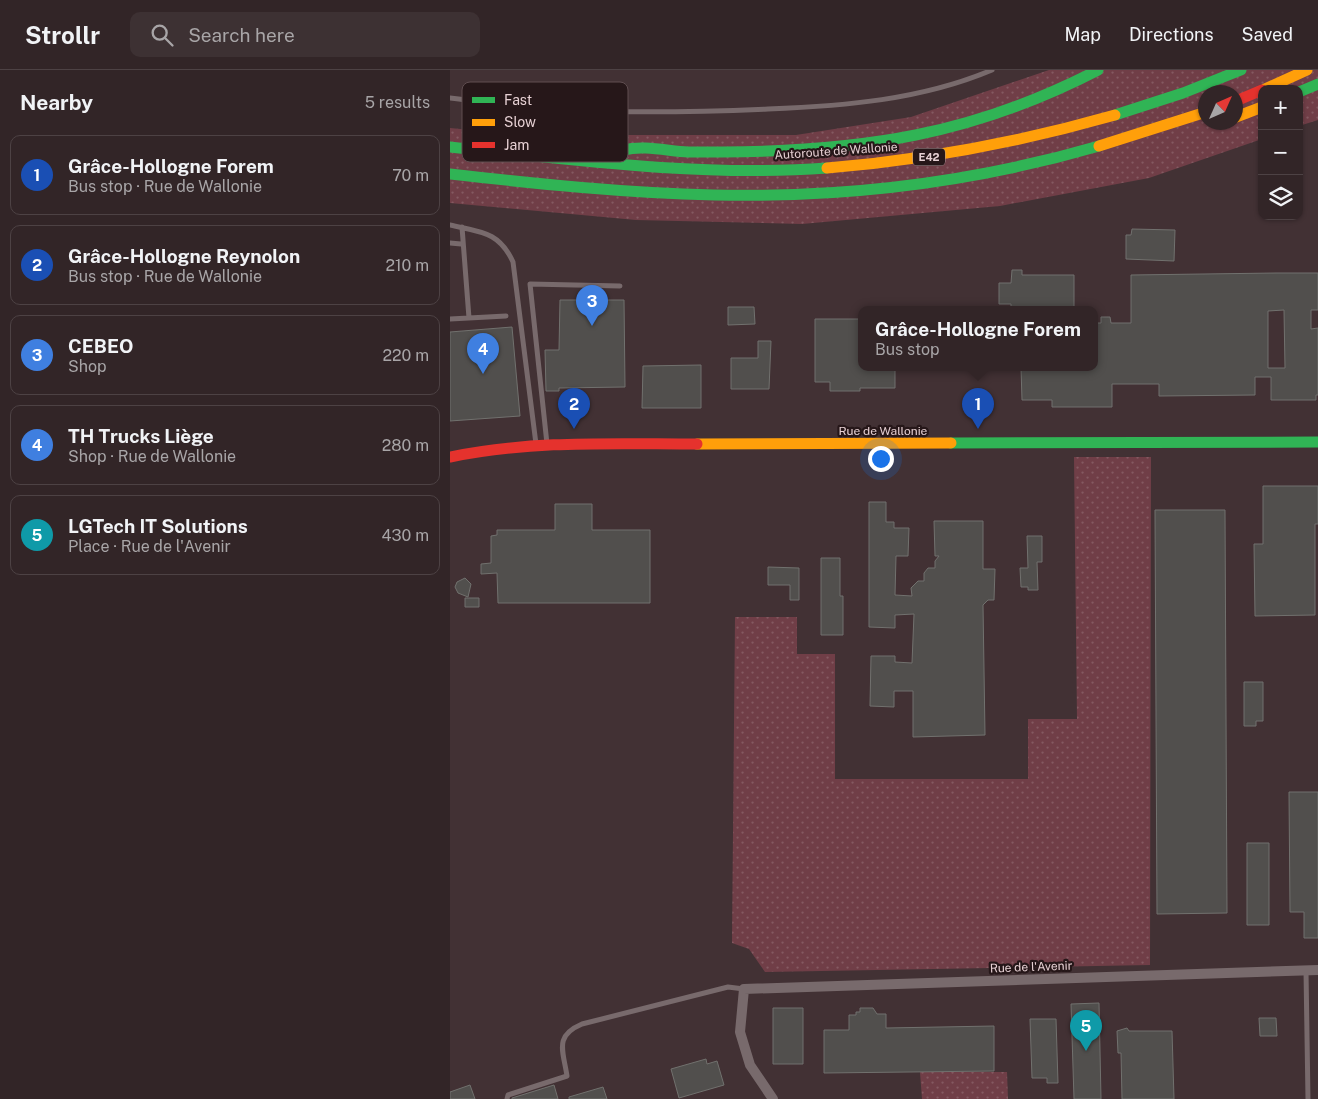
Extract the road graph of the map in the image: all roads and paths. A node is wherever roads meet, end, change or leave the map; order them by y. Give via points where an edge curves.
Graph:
1 (992, 70) edge
2 (1098, 70) edge
3 (1241, 70) edge
4 (1307, 70) edge
5 (1318, 84) edge
6 (1272, 85) edge
7 (1303, 90) edge
8 (1258, 91) edge
9 (1243, 98) edge
10 (1258, 109) edge
11 (628, 112) edge
12 (1243, 114) edge
13 (1198, 115) edge
14 (1198, 123) edge
15 (1174, 124) junction
16 (628, 150) edge
17 (595, 162) edge
18 (605, 163) joint
19 (450, 174) edge
20 (450, 225) edge
21 (462, 228) junction
22 (450, 243) edge
23 (462, 244) junction
24 (620, 286) dead end
25 (506, 316) dead end
26 (469, 318) junction
27 (450, 319) edge
28 (1318, 442) edge
29 (542, 444) junction
30 (450, 457) edge
31 (1318, 970) edge
32 (1306, 971) junction
33 (744, 989) junction
34 (507, 1099) edge
35 (773, 1099) edge
36 (1308, 1099) edge

1 - 11 lane via 974,78 862,104 678,113
2 - 16 main road via 1064,89 1018,108 977,123 914,138 831,148 742,152
3 - 18 main road, Autoroute de Wallonie / E42 via 1166,100 1109,118 935,156 871,164 753,170
4 - 6 main road
5 - 7 main road
8 - 9 main road
10 - 12 main road
13 - 15 main road, E42
14 - 15 main road
15 - 19 main road, E42 via 1074,154 993,172 856,190 754,195 665,194
17 - 18 main road, Autoroute de Wallonie / E42
20 - 21 lane
21 - 23 lane
21 - 29 lane via 489,233 507,248 513,262
22 - 23 lane
23 - 26 lane
24 - 29 lane via 530,284
25 - 26 lane
26 - 27 lane
28 - 29 main road, Rue de Wallonie
29 - 30 main road, Rue de Wallonie via 494,448
31 - 32 street, Rue de l'Avenir
32 - 33 street, Rue de l'Avenir
32 - 36 lane
33 - 34 lane via 728,988 568,1030 562,1043 567,1076 508,1095
33 - 35 street via 740,1032 750,1065

